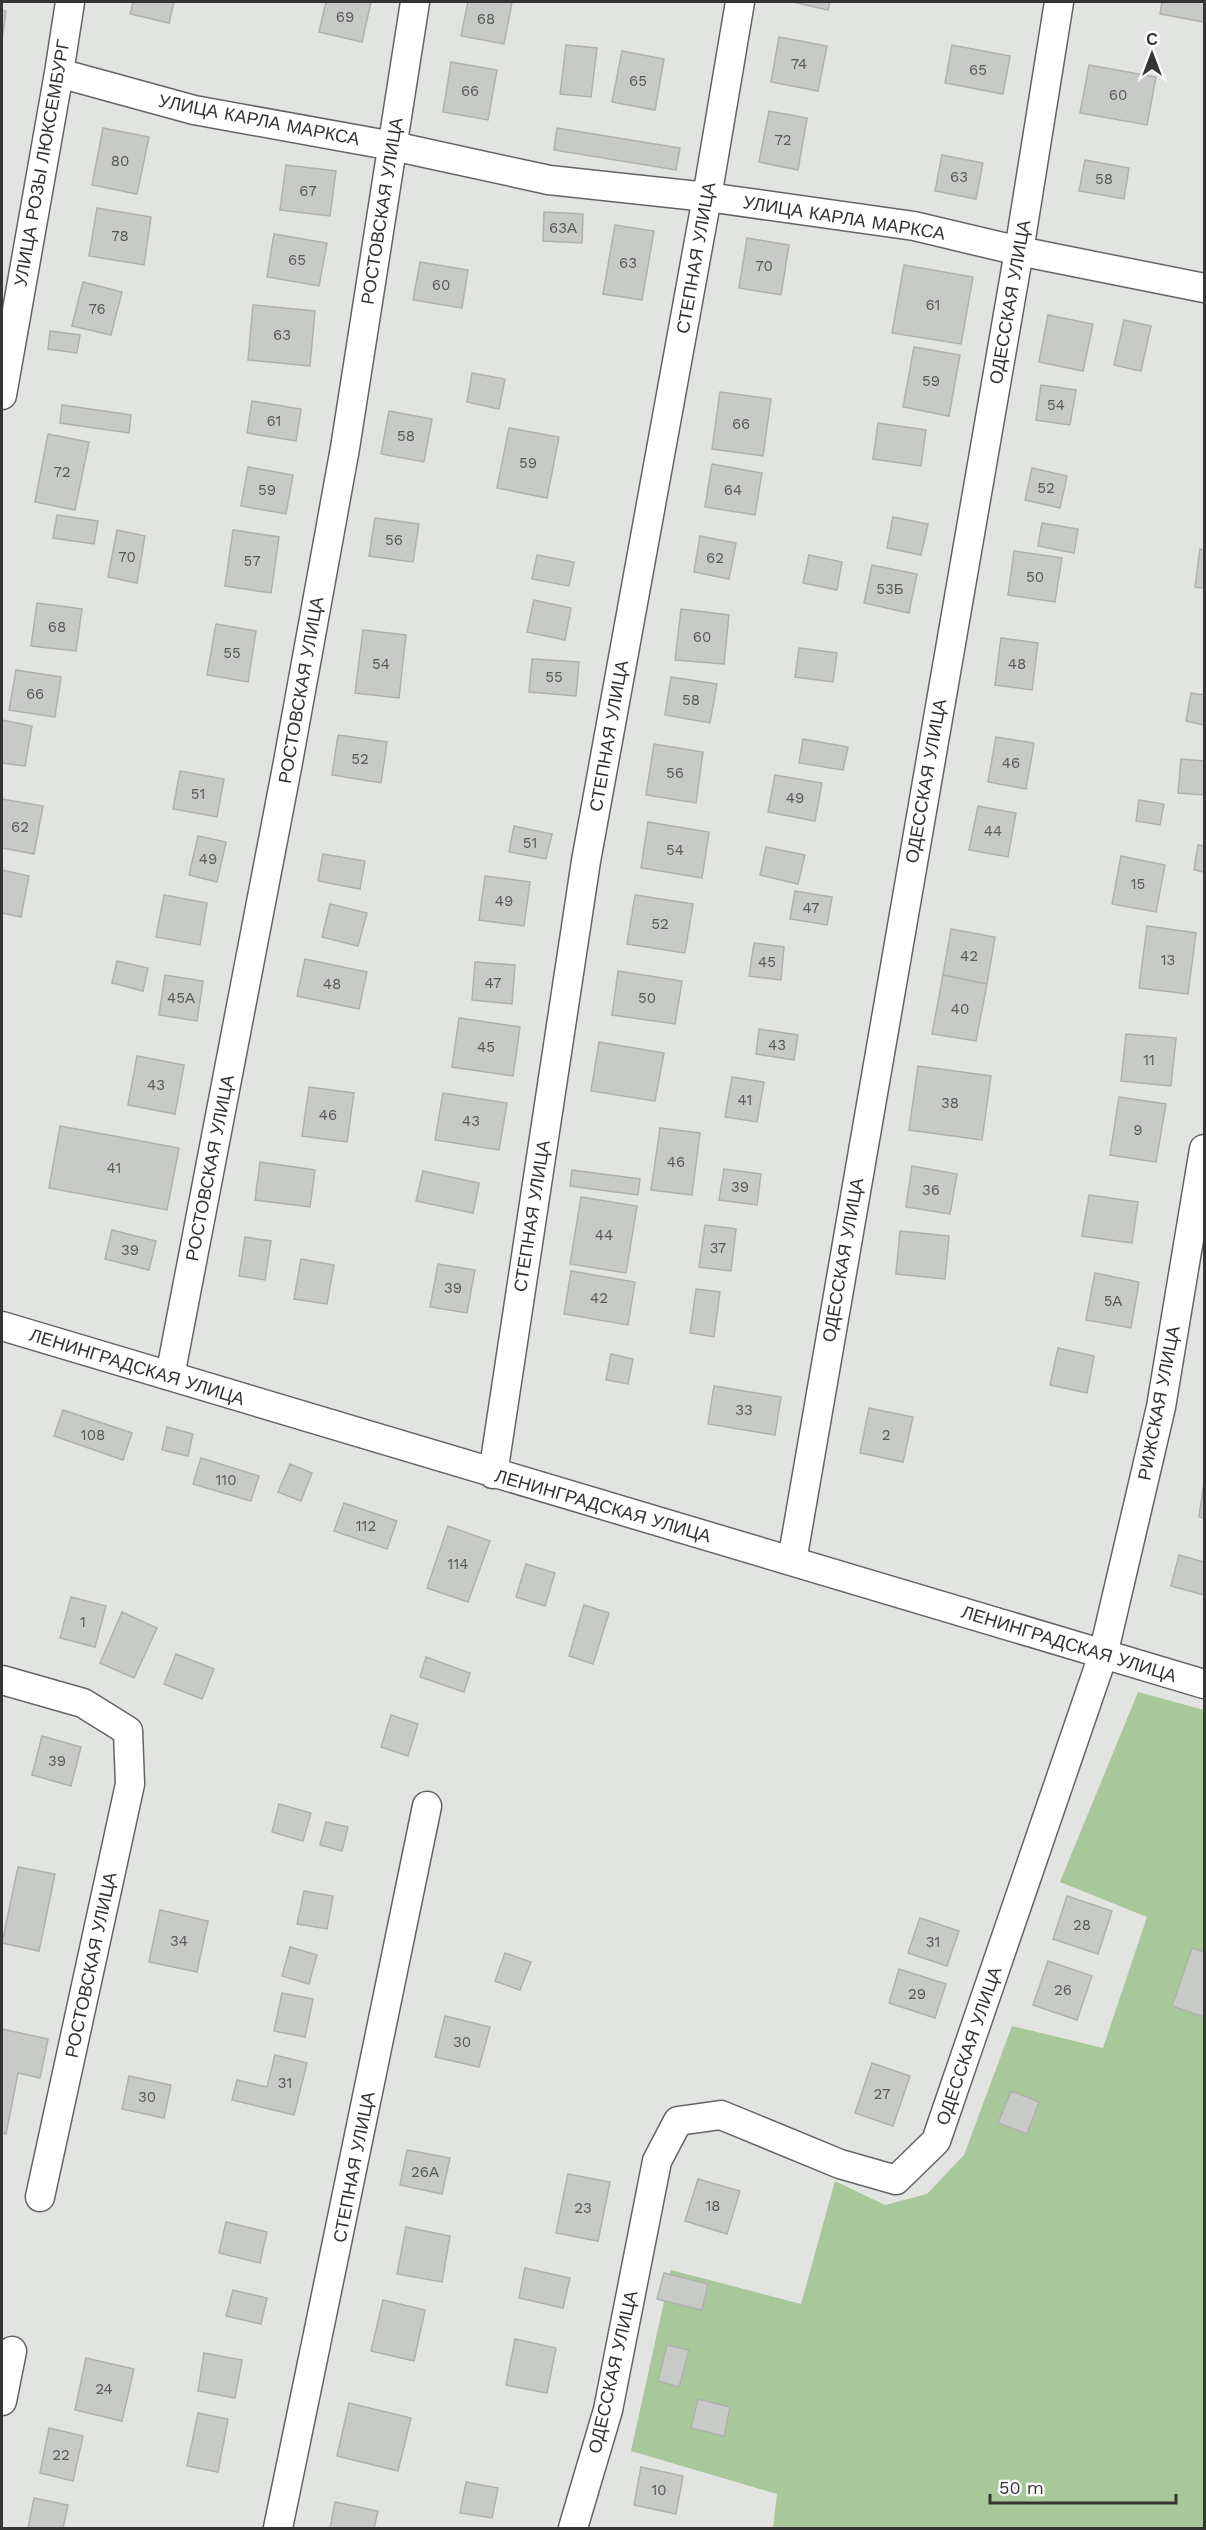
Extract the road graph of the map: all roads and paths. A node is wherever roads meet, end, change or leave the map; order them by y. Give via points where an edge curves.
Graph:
1 (70, 2) edge
2 (415, 2) edge
3 (740, 2) edge
4 (1059, 2) edge
5 (59, 72) junction
6 (393, 146) junction
7 (707, 197) junction
8 (1019, 251) junction
9 (1204, 288) edge
10 (2, 395) edge
11 (1204, 1149) edge
12 (2, 1326) edge
13 (170, 1376) junction
14 (493, 1474) junction
15 (792, 1561) junction
16 (1103, 1655) junction
17 (2, 1680) edge
18 (1204, 1684) edge
19 (427, 1806) dead end
20 (40, 2197) dead end
21 (12, 2351) dead end
22 (2, 2401) edge
23 (278, 2529) edge
24 (573, 2529) edge

1 - 5 street, УЛИЦА РОЗЫ ЛЮКСЕМБУРГ
2 - 6 street, РОСТОВСКАЯ УЛИЦА
3 - 7 street, СТЕПНАЯ УЛИЦА
4 - 8 street, ОДЕССКАЯ УЛИЦА
5 - 6 street, УЛИЦА КАРЛА МАРКСА via 194,111
5 - 10 street, УЛИЦА РОЗЫ ЛЮКСЕМБУРГ
6 - 7 street, УЛИЦА КАРЛА МАРКСА via 549,180
6 - 13 street, РОСТОВСКАЯ УЛИЦА via 345,448
7 - 8 street, УЛИЦА КАРЛА МАРКСА via 914,226
7 - 14 street, СТЕПНАЯ УЛИЦА via 586,861
8 - 9 street, УЛИЦА КАРЛА МАРКСА
8 - 15 street, ОДЕССКАЯ УЛИЦА
11 - 16 street, РИЖСКАЯ УЛИЦА via 1161,1407
12 - 13 street, ЛЕНИНГРАДСКАЯ УЛИЦА
13 - 14 street, ЛЕНИНГРАДСКАЯ УЛИЦА
14 - 15 street, ЛЕНИНГРАДСКАЯ УЛИЦА
15 - 16 street, ЛЕНИНГРАДСКАЯ УЛИЦА
16 - 18 street, ЛЕНИНГРАДСКАЯ УЛИЦА
16 - 24 street, ОДЕССКАЯ УЛИЦА via 936,2141 896,2180 840,2164 721,2115 678,2121 657,2161 608,2410
17 - 20 street, РОСТОВСКАЯ УЛИЦА via 83,1703 128,1731 130,1784
19 - 23 street, СТЕПНАЯ УЛИЦА
21 - 22 street

